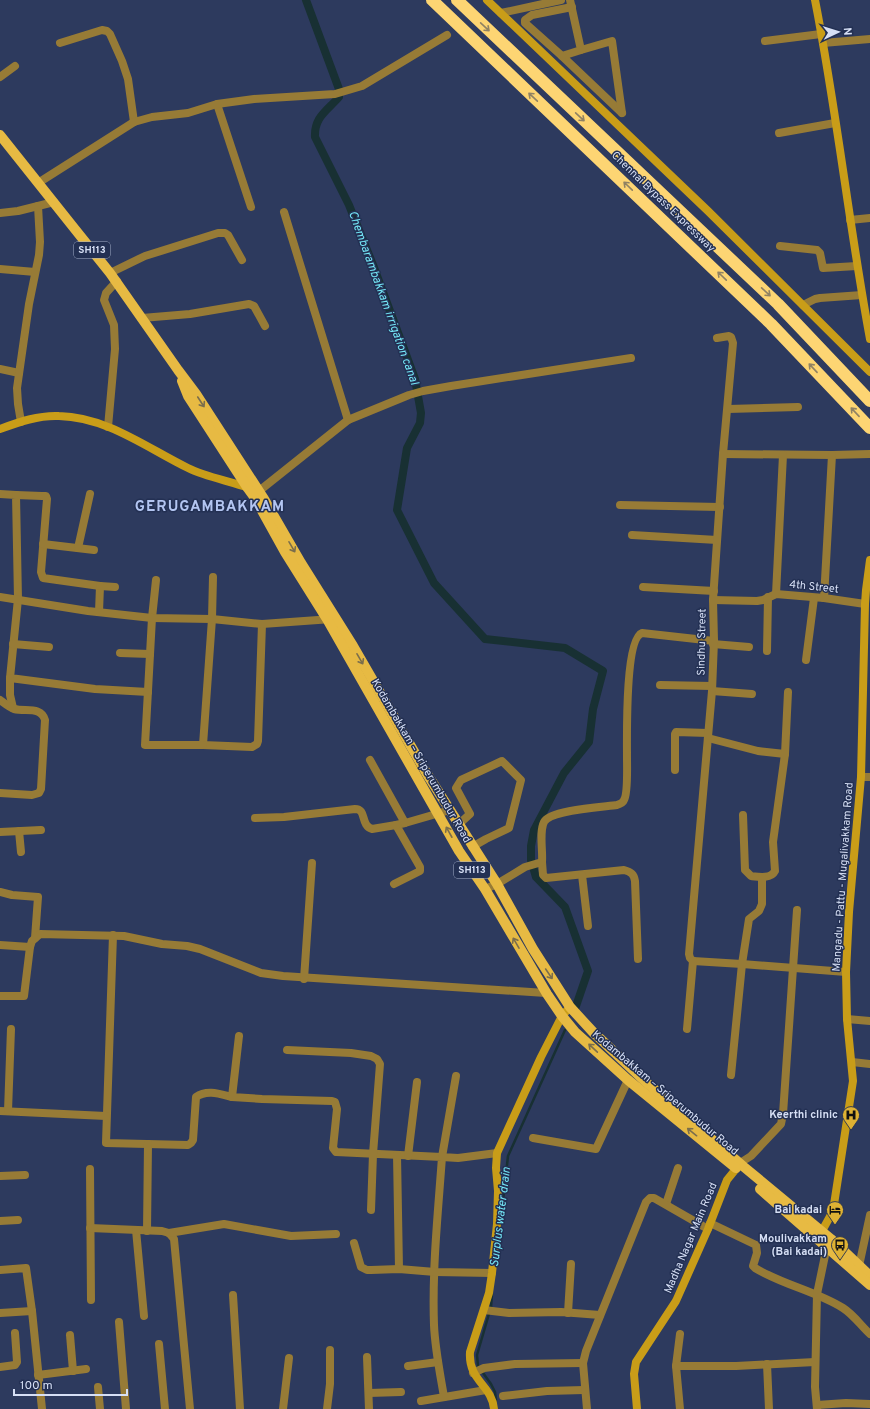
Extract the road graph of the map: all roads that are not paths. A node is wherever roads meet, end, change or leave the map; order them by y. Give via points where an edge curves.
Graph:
1 (432, 0) edge
2 (457, 0) edge
3 (487, 0) edge
4 (561, 0) edge
5 (815, 0) edge
6 (571, 4) edge
7 (501, 13) junction
8 (447, 35) dead end
9 (822, 38) junction
10 (870, 39) edge
11 (765, 41) dead end
12 (60, 43) dead end
13 (581, 50) junction
14 (562, 56) junction
15 (15, 66) dead end
16 (0, 77) edge
17 (217, 104) junction
18 (134, 122) junction
19 (835, 123) junction
20 (780, 133) dead end
21 (0, 135) edge
22 (38, 183) junction
23 (54, 202) junction
24 (38, 206) junction
25 (251, 207) dead end
26 (284, 212) dead end
27 (0, 213) edge
28 (870, 218) edge
29 (850, 220) junction
30 (780, 246) dead end
31 (242, 260) dead end
32 (857, 266) junction
33 (0, 269) edge
34 (35, 272) junction
35 (110, 273) junction
36 (117, 281) junction
37 (862, 295) junction
38 (803, 305) junction
39 (142, 318) junction
40 (265, 326) dead end
41 (717, 338) dead end
42 (870, 339) edge
43 (631, 358) dead end
44 (0, 369) edge
45 (178, 370) junction
46 (870, 372) edge
47 (19, 373) junction
48 (870, 401) edge
49 (798, 407) dead end
50 (728, 409) junction
51 (348, 420) junction
52 (21, 422) junction
53 (108, 427) junction
54 (870, 428) edge
55 (0, 429) edge
56 (724, 454) junction
57 (870, 454) edge
58 (783, 455) junction
59 (832, 455) junction
60 (246, 487) junction
61 (259, 491) junction
62 (0, 494) edge
63 (90, 494) dead end
64 (16, 495) junction
65 (620, 504) dead end
66 (720, 507) junction
67 (632, 536) dead end
68 (717, 540) junction
69 (43, 544) junction
70 (78, 548) junction
71 (94, 550) dead end
72 (870, 560) edge
73 (213, 577) dead end
74 (156, 580) dead end
75 (100, 586) junction
76 (115, 587) dead end
77 (644, 587) dead end
78 (714, 591) junction
79 (772, 595) junction
80 (0, 597) edge
81 (814, 598) junction
82 (824, 598) junction
83 (18, 599) junction
84 (713, 600) junction
85 (865, 604) junction
86 (99, 612) junction
87 (152, 618) junction
88 (212, 619) junction
89 (331, 619) junction
90 (262, 624) junction
91 (713, 642) junction
92 (13, 644) junction
93 (749, 647) dead end
94 (49, 648) dead end
95 (767, 651) dead end
96 (120, 653) dead end
97 (150, 654) junction
98 (806, 660) dead end
99 (10, 678) junction
100 (660, 685) dead end
101 (712, 688) junction
102 (148, 692) junction
103 (788, 692) dead end
104 (752, 694) dead end
105 (0, 700) edge
106 (13, 708) junction
107 (708, 736) junction
108 (203, 745) junction
109 (785, 754) junction
110 (370, 760) dead end
111 (675, 770) dead end
112 (861, 777) junction
113 (870, 777) edge
114 (0, 793) edge
115 (450, 810) junction
116 (438, 814) junction
117 (743, 815) dead end
118 (254, 818) dead end
119 (406, 823) junction
120 (459, 824) junction
121 (396, 825) junction
122 (41, 830) dead end
123 (19, 831) junction
124 (0, 832) edge
125 (472, 847) junction
126 (21, 852) dead end
127 (312, 862) dead end
128 (539, 863) junction
129 (582, 875) junction
130 (762, 877) junction
131 (394, 884) dead end
132 (497, 884) junction
133 (485, 889) junction
134 (0, 892) edge
135 (797, 910) dead end
136 (588, 926) dead end
137 (113, 935) junction
138 (35, 938) junction
139 (0, 945) edge
140 (30, 947) junction
141 (638, 959) dead end
142 (693, 961) junction
143 (742, 964) junction
144 (793, 968) junction
145 (846, 972) junction
146 (304, 979) junction
147 (546, 993) junction
148 (0, 996) edge
149 (570, 1006) junction
150 (562, 1016) junction
151 (847, 1019) junction
152 (870, 1021) edge
153 (10, 1029) dead end
154 (687, 1029) dead end
155 (239, 1036) dead end
156 (286, 1050) dead end
157 (852, 1062) junction
158 (870, 1064) edge
159 (732, 1075) dead end
160 (456, 1076) dead end
161 (628, 1080) junction
162 (417, 1082) dead end
163 (232, 1097) junction
164 (4, 1111) edge
165 (106, 1116) junction
166 (533, 1138) dead end
167 (148, 1144) junction
168 (497, 1153) junction
169 (373, 1154) junction
170 (397, 1156) junction
171 (408, 1156) junction
172 (442, 1157) junction
173 (738, 1166) junction
174 (678, 1168) dead end
175 (90, 1169) dead end
176 (25, 1175) dead end
177 (0, 1176) edge
178 (666, 1204) junction
179 (371, 1210) dead end
180 (870, 1215) edge
181 (18, 1220) dead end
182 (0, 1221) edge
183 (709, 1226) junction
184 (90, 1228) junction
185 (136, 1230) junction
186 (147, 1230) junction
187 (170, 1233) junction
188 (336, 1234) dead end
189 (820, 1234) junction
190 (354, 1243) dead end
191 (829, 1243) junction
192 (571, 1264) dead end
193 (860, 1266) junction
194 (399, 1269) junction
195 (0, 1270) edge
196 (435, 1272) junction
197 (492, 1273) junction
198 (870, 1276) edge
199 (870, 1285) edge
200 (817, 1294) junction
201 (233, 1295) dead end
202 (91, 1300) dead end
203 (32, 1311) junction
204 (488, 1311) junction
205 (0, 1313) edge
206 (568, 1313) junction
207 (600, 1315) junction
208 (144, 1316) dead end
209 (119, 1322) dead end
210 (15, 1333) dead end
211 (680, 1334) dead end
212 (870, 1334) edge
213 (70, 1335) dead end
214 (159, 1344) dead end
215 (330, 1350) dead end
216 (367, 1357) dead end
217 (289, 1358) dead end
218 (438, 1362) junction
219 (815, 1362) junction
220 (583, 1363) junction
221 (767, 1364) junction
222 (408, 1366) dead end
223 (676, 1366) junction
224 (0, 1367) edge
225 (86, 1369) dead end
226 (73, 1371) junction
227 (478, 1371) junction
228 (38, 1375) junction
229 (98, 1386) dead end
230 (486, 1390) junction
231 (584, 1390) junction
232 (401, 1392) dead end
233 (369, 1393) junction
234 (503, 1396) dead end
235 (444, 1397) junction
236 (421, 1400) dead end
237 (870, 1404) edge
238 (817, 1407) edge
239 (42, 1409) edge
240 (100, 1409) edge
241 (126, 1409) edge
242 (165, 1409) edge
243 (190, 1409) edge
244 (240, 1409) edge
245 (283, 1409) edge
246 (327, 1409) edge
247 (369, 1409) edge
248 (494, 1409) edge
249 (587, 1409) edge
250 (637, 1409) edge
251 (680, 1409) edge
252 (769, 1409) edge

54 -> 1 highway, Chennai Bypass Expressway via 771,324
2 -> 48 highway, Chennai Bypass Expressway via 778,304
3 - 7 street
4 - 7 street
5 - 9 street
6 - 13 street
6 - 14 street via 532,15 524,20
7 - 38 street
8 - 17 street via 362,86 346,91
9 - 10 street
9 - 11 street
9 - 19 street
12 - 18 street via 102,30 110,34 128,79
13 - 14 street
13 - 14 street via 612,42 622,113
15 - 16 street
17 - 18 street via 188,113
17 - 25 street
18 - 22 street
19 - 20 street
19 - 29 street
21 - 22 main road, Kodambakkam – Sriperumbudur Road / SH113
22 - 23 main road, Kodambakkam – Sriperumbudur Road / SH113
23 - 24 street
23 - 35 main road, Kodambakkam – Sriperumbudur Road / SH113
24 - 27 street
24 - 34 street via 40,242
26 - 51 street
28 - 29 street
29 - 32 street
30 - 32 street via 817,250 824,268
31 - 35 street via 228,235 218,233 145,256
32 - 37 street
33 - 34 street
34 - 47 street
35 - 36 main road, Kodambakkam – Sriperumbudur Road / SH113
36 - 39 main road, Kodambakkam – Sriperumbudur Road / SH113
36 - 53 street via 106,293 104,300 114,325 115,349
37 - 38 street via 814,299
37 - 42 street
38 - 46 street
39 - 40 street via 196,314 245,304 254,306
39 - 45 main road, Kodambakkam – Sriperumbudur Road / SH113
41 - 50 street, Sindhu Street via 731,336 733,339
43 - 51 street via 424,391
44 - 47 street
45 - 60 main road, Kodambakkam – Sriperumbudur Road / SH113 via 188,396
45 -> 61 main road, Kodambakkam – Sriperumbudur Road / SH113 via 194,390
47 - 52 street via 17,388
49 - 50 street
50 - 56 street, Sindhu Street
51 - 61 street
52 - 53 street via 59,416 86,419
52 - 55 street
53 - 60 street via 190,469
56 - 58 street
56 - 66 street, Sindhu Street
57 - 59 street
58 - 59 street
58 - 79 street
59 - 82 street
60 - 61 street
60 - 89 main road, Kodambakkam – Sriperumbudur Road / SH113 via 255,498 285,552
61 -> 89 main road, Kodambakkam – Sriperumbudur Road / SH113
62 - 64 street
63 - 70 street
64 - 69 street via 46,496
64 - 83 street
65 - 66 street
66 - 68 street, Sindhu Street
67 - 68 street
68 - 78 street, Sindhu Street
69 - 70 street
69 - 75 street via 43,578
70 - 71 street
72 - 85 street, Mangadu - Pattu - Mugalivakkam Road
73 - 88 street
74 - 87 street
75 - 76 street
75 - 86 street
77 - 78 street
78 - 84 street, Sindhu Street
79 - 81 street, 4th Street
79 - 84 street, 4th Street via 757,601
79 - 95 street
80 - 83 street
81 - 82 street, 4th Street
81 - 98 street
82 - 85 street, 4th Street
83 - 86 street
83 - 92 street
84 - 91 street, Sindhu Street
85 - 112 street, Mangadu - Pattu - Mugalivakkam Road
86 - 87 street
87 - 88 street
87 - 97 street
88 - 90 street
88 - 108 street
89 - 90 street
89 -> 115 main road, Kodambakkam – Sriperumbudur Road / SH113 via 352,646
89 - 116 main road, Kodambakkam – Sriperumbudur Road / SH113
90 - 108 street via 257,744 252,747
91 - 93 street
91 - 101 street, Sindhu Street
91 - 128 street via 642,633 637,636 629,667 625,799 617,805 568,811 547,819 543,826
92 - 94 street
92 - 99 street
96 - 97 street
97 - 102 street
99 - 102 street via 95,689
99 - 106 street
100 - 101 street
101 - 104 street
101 - 107 street, Sindhu Street
102 - 108 street via 145,744
103 - 109 street
105 - 106 street
106 - 114 street via 38,710 44,716 41,789 36,794
107 - 109 street via 758,751
107 - 111 street via 679,732 675,734
107 - 142 street, Sindhu Street via 689,954
109 - 130 street via 773,842 775,871
110 - 119 street
112 - 113 street
112 - 145 street, Mangadu - Pattu - Mugalivakkam Road
115 - 116 street
115 - 120 main road, Kodambakkam – Sriperumbudur Road / SH113
116 - 119 street
133 -> 116 main road, Kodambakkam – Sriperumbudur Road / SH113
117 - 130 street via 745,870 751,876
118 - 121 street via 358,809 369,828
119 - 121 street
120 - 125 main road, Kodambakkam – Sriperumbudur Road / SH113
120 - 125 street via 470,814 458,795 457,785 461,780 502,761 521,780 509,828
121 - 131 street via 420,871
122 - 123 street
123 - 124 street
123 - 126 street
125 - 132 main road, Kodambakkam – Sriperumbudur Road / SH113
127 - 146 street
128 - 129 street via 546,878
128 - 132 street via 525,867
129 - 136 street
129 - 141 street via 624,870 634,875
130 - 143 street via 762,904 759,911 749,919
132 - 133 street
132 -> 149 main road, Kodambakkam – Sriperumbudur Road / SH113 via 533,950
147 -> 133 main road, Kodambakkam – Sriperumbudur Road / SH113
134 - 138 street via 38,897
135 - 144 street
137 - 138 street via 40,934
137 - 146 street via 188,946 261,972
137 - 165 street
138 - 140 street
139 - 140 street
140 - 148 street via 24,996
142 - 143 street
142 - 154 street, Sindhu Street
143 - 144 street
143 - 159 street
144 - 145 street
144 - 173 street via 784,1114 781,1124
145 - 151 street, Mangadu - Pattu - Mugalivakkam Road
146 - 147 street
147 - 150 main road, Kodambakkam – Sriperumbudur Road / SH113
149 - 150 street
149 - 173 main road, Kodambakkam – Sriperumbudur Road / SH113 via 593,1032
161 -> 150 main road, Kodambakkam – Sriperumbudur Road / SH113 via 575,1032
150 - 168 street
151 - 152 street
151 - 157 street, Mangadu - Pattu - Mugalivakkam Road
153 - 164 street
155 - 163 street
156 - 169 street via 351,1053 377,1059 380,1064
157 - 158 street
157 - 189 street, Mangadu - Pattu - Mugalivakkam Road via 853,1081 833,1211
160 - 172 street
161 - 166 street via 596,1149
173 -> 161 main road, Kodambakkam – Sriperumbudur Road / SH113
162 - 171 street
163 - 167 street via 211,1092 196,1097 191,1143 184,1146
163 - 169 street via 335,1102 337,1109 334,1151 345,1154
164 - 165 street
165 - 167 street via 106,1143
167 - 186 street
168 - 172 street via 458,1158
168 - 197 street via 497,1224
169 - 170 street
169 - 179 street
170 - 171 street
170 - 194 street
171 - 172 street
172 - 196 street
173 - 183 street, Madha Nagar Main Road via 727,1180
173 - 189 main road, Kodambakkam – Sriperumbudur Road / SH113
174 - 178 street
175 - 184 street
176 - 177 street
178 - 183 street
178 - 207 street via 654,1198 646,1202
180 - 193 street
181 - 182 street
183 - 200 street via 756,1245 757,1253 753,1266 755,1268 792,1286
183 - 250 street, Madha Nagar Main Road via 676,1301 636,1362 634,1374
184 - 185 street
184 - 202 street
185 - 186 street
185 - 208 street
186 - 187 street
187 - 188 street via 224,1224 291,1236
187 - 243 street via 175,1245
189 - 191 main road, Kodambakkam – Sriperumbudur Road / SH113
190 - 194 street via 363,1269
191 - 193 main road, Kodambakkam – Sriperumbudur Road / SH113
191 - 199 main road, Kodambakkam – Sriperumbudur Road / SH113
191 - 200 street
192 - 206 street
193 - 198 main road, Kodambakkam – Sriperumbudur Road / SH113
194 - 196 street
195 - 203 street via 26,1268
196 - 197 street
196 - 218 street via 434,1325
197 - 204 street
200 - 212 street via 844,1309
200 - 219 street
201 - 244 street
203 - 205 street
203 - 228 street
204 - 206 street
204 - 227 street via 470,1352 470,1362
206 - 207 street
207 - 220 street
209 - 241 street
210 - 224 street via 17,1362 15,1365
211 - 223 street
213 - 226 street
214 - 242 street
215 - 246 street
216 - 233 street
217 - 245 street
218 - 222 street
218 - 235 street
219 - 221 street
219 - 238 street
220 - 227 street via 515,1364
220 - 231 street
221 - 223 street
221 - 252 street
223 - 251 street
225 - 226 street
226 - 228 street
227 - 230 street
228 - 239 street
229 - 240 street
230 - 235 street
230 - 248 street via 490,1394
231 - 234 street
231 - 249 street
232 - 233 street
233 - 247 street
235 - 236 street
237 - 238 street via 846,1403

